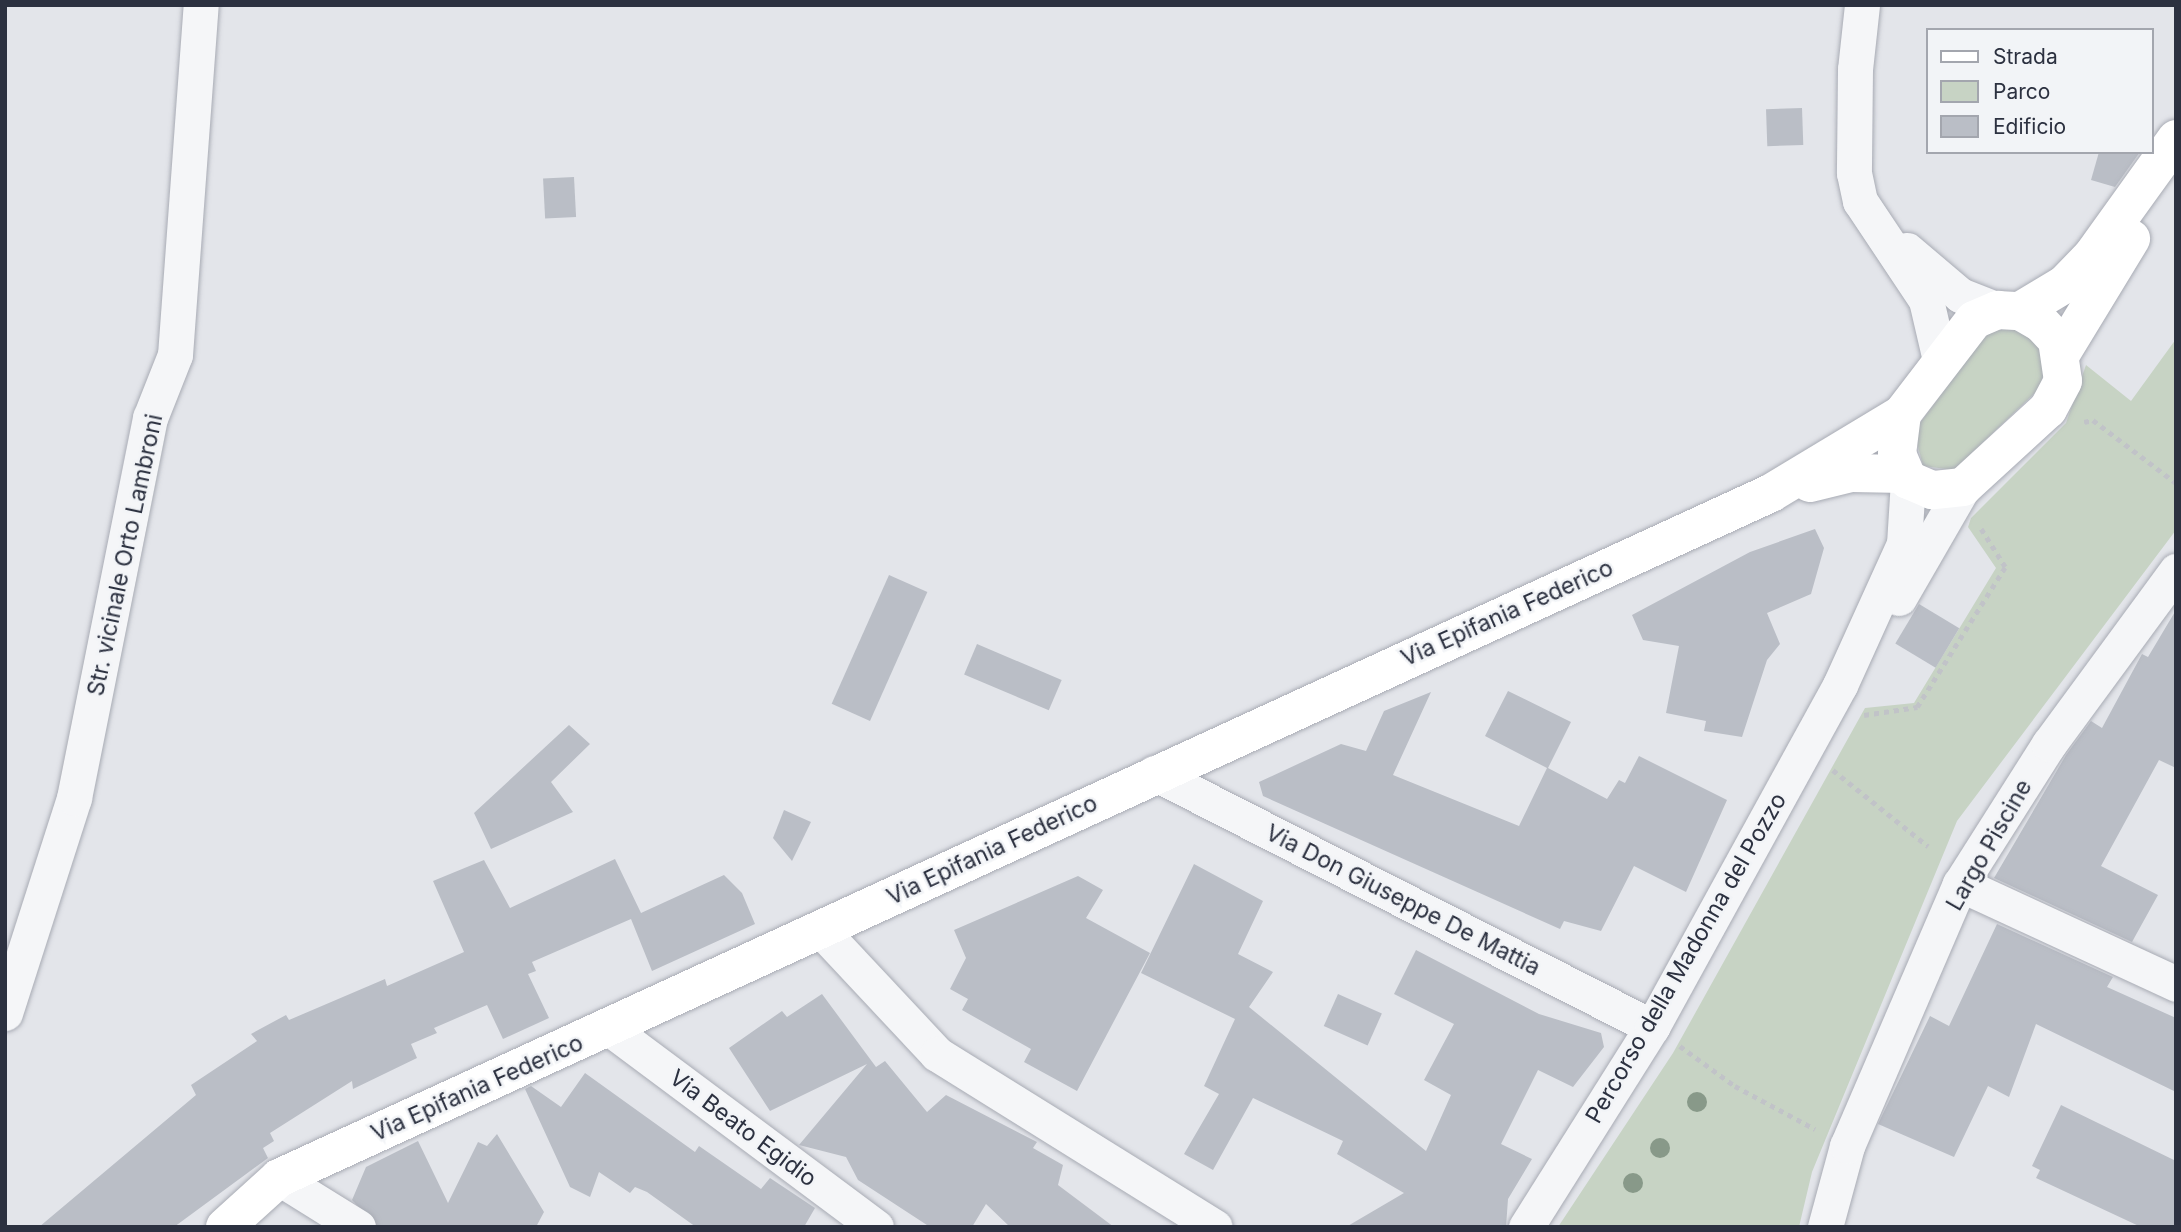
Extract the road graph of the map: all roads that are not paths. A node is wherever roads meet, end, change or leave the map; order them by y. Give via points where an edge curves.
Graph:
1 (201, 5) edge
2 (1862, 5) edge
3 (2176, 139) edge
4 (2176, 164) edge
5 (1890, 238) junction
6 (2009, 310) junction
7 (2061, 354) junction
8 (1940, 360) junction
9 (1902, 414) junction
10 (1906, 477) junction
11 (1771, 493) junction
12 (1971, 503) junction
13 (2176, 571) edge
14 (2166, 606) edge
15 (1840, 685) junction
16 (1154, 773) junction
17 (1960, 884) junction
18 (822, 931) junction
19 (2176, 984) edge
20 (5, 1013) edge
21 (1652, 1027) junction
22 (609, 1028) junction
23 (279, 1178) junction
24 (225, 1227) edge
25 (358, 1227) edge
26 (876, 1227) edge
27 (1215, 1227) edge
28 (1526, 1227) edge
29 (1825, 1227) edge

1 - 20 street, Str. vicinale Orto Lambroni via 174,355 150,418 74,798
2 - 5 street via 1854,173 1860,201
3 - 6 main road via 2092,256 2065,284
4 - 7 main road
5 - 6 street via 1960,295
5 - 8 street via 1905,274 1926,300
6 - 7 main road via 2041,323
6 - 8 main road via 1974,320
7 - 12 main road via 2063,381 2048,409
8 - 9 main road
9 - 10 main road via 1897,454
9 - 11 main road, Via Epifania Federico
10 - 11 main road, Via Epifania Federico via 1851,473
10 - 12 main road, Via Epifania Federico
10 - 15 street via 1904,544
11 - 16 main road, Via Epifania Federico
12 - 15 street via 1919,568
13 - 14 street, Largo Piscine
14 - 17 street, Largo Piscine via 2049,744
15 - 21 street, Percorso della Madonna del Pozzo via 1819,759
16 - 18 main road, Via Epifania Federico
16 - 21 street, Via Don Giuseppe De Mattia
17 - 19 street
17 - 29 street, Largo Piscine via 1847,1146
18 - 22 main road, Via Epifania Federico
18 - 27 street via 937,1054
21 - 28 street, Percorso della Madonna del Pozzo
22 - 23 main road, Via Epifania Federico
22 - 26 street, Via Beato Egidio
23 - 24 main road, Via Epifania Federico
23 - 25 street

